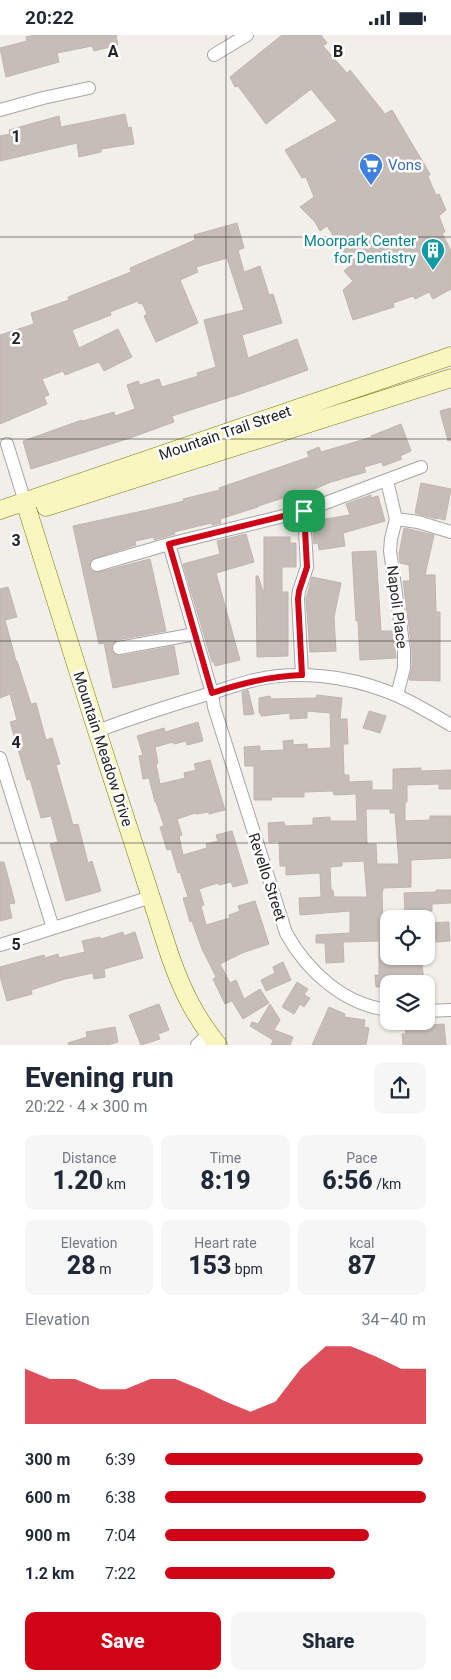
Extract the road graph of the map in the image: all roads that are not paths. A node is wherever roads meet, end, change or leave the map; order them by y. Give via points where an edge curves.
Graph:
1 (247, 35) edge
2 (214, 55) dead end
3 (89, 88) dead end
4 (0, 110) edge
5 (451, 355) edge
6 (451, 378) edge
7 (7, 444) dead end
8 (420, 467) dead end
9 (387, 481) junction
10 (27, 507) junction
11 (0, 510) edge
12 (304, 511) junction
13 (396, 519) junction
14 (0, 521) edge
15 (451, 532) edge
16 (169, 544) junction
17 (97, 565) dead end
18 (195, 634) junction
19 (119, 649) dead end
20 (302, 675) junction
21 (212, 693) junction
22 (397, 695) junction
23 (451, 725) edge
24 (97, 731) junction
25 (0, 758) edge
26 (151, 897) junction
27 (53, 928) junction
28 (0, 945) edge
29 (380, 1008) edge
30 (435, 1011) edge
31 (448, 1011) edge
32 (208, 1041) edge

1 - 2 street
3 - 4 street
5 - 10 street, Mountain Trail Street
6 - 10 street, Mountain Trail Street
7 - 10 street, Mountain Meadow Drive
8 - 9 street
9 - 12 street
9 - 13 street
10 - 11 street, Mountain Trail Street
10 - 14 street, Mountain Trail Street
10 - 24 street, Mountain Meadow Drive
12 - 16 street
12 - 20 street via 307,567 298,599
13 - 15 street
13 - 22 street, Napoli Place via 390,551 404,650 404,668
16 - 17 street
16 - 18 street, Revello Street
18 - 19 street
18 - 21 street, Revello Street
20 - 21 street via 252,680
20 - 22 street via 350,681
21 - 24 street
21 - 29 street, Revello Street via 286,933 310,966 334,988 365,1005
22 - 23 street
24 - 26 street, Mountain Meadow Drive
25 - 27 street
26 - 27 street
26 - 32 street, Mountain Meadow Drive via 182,990
27 - 28 street
30 - 31 street

